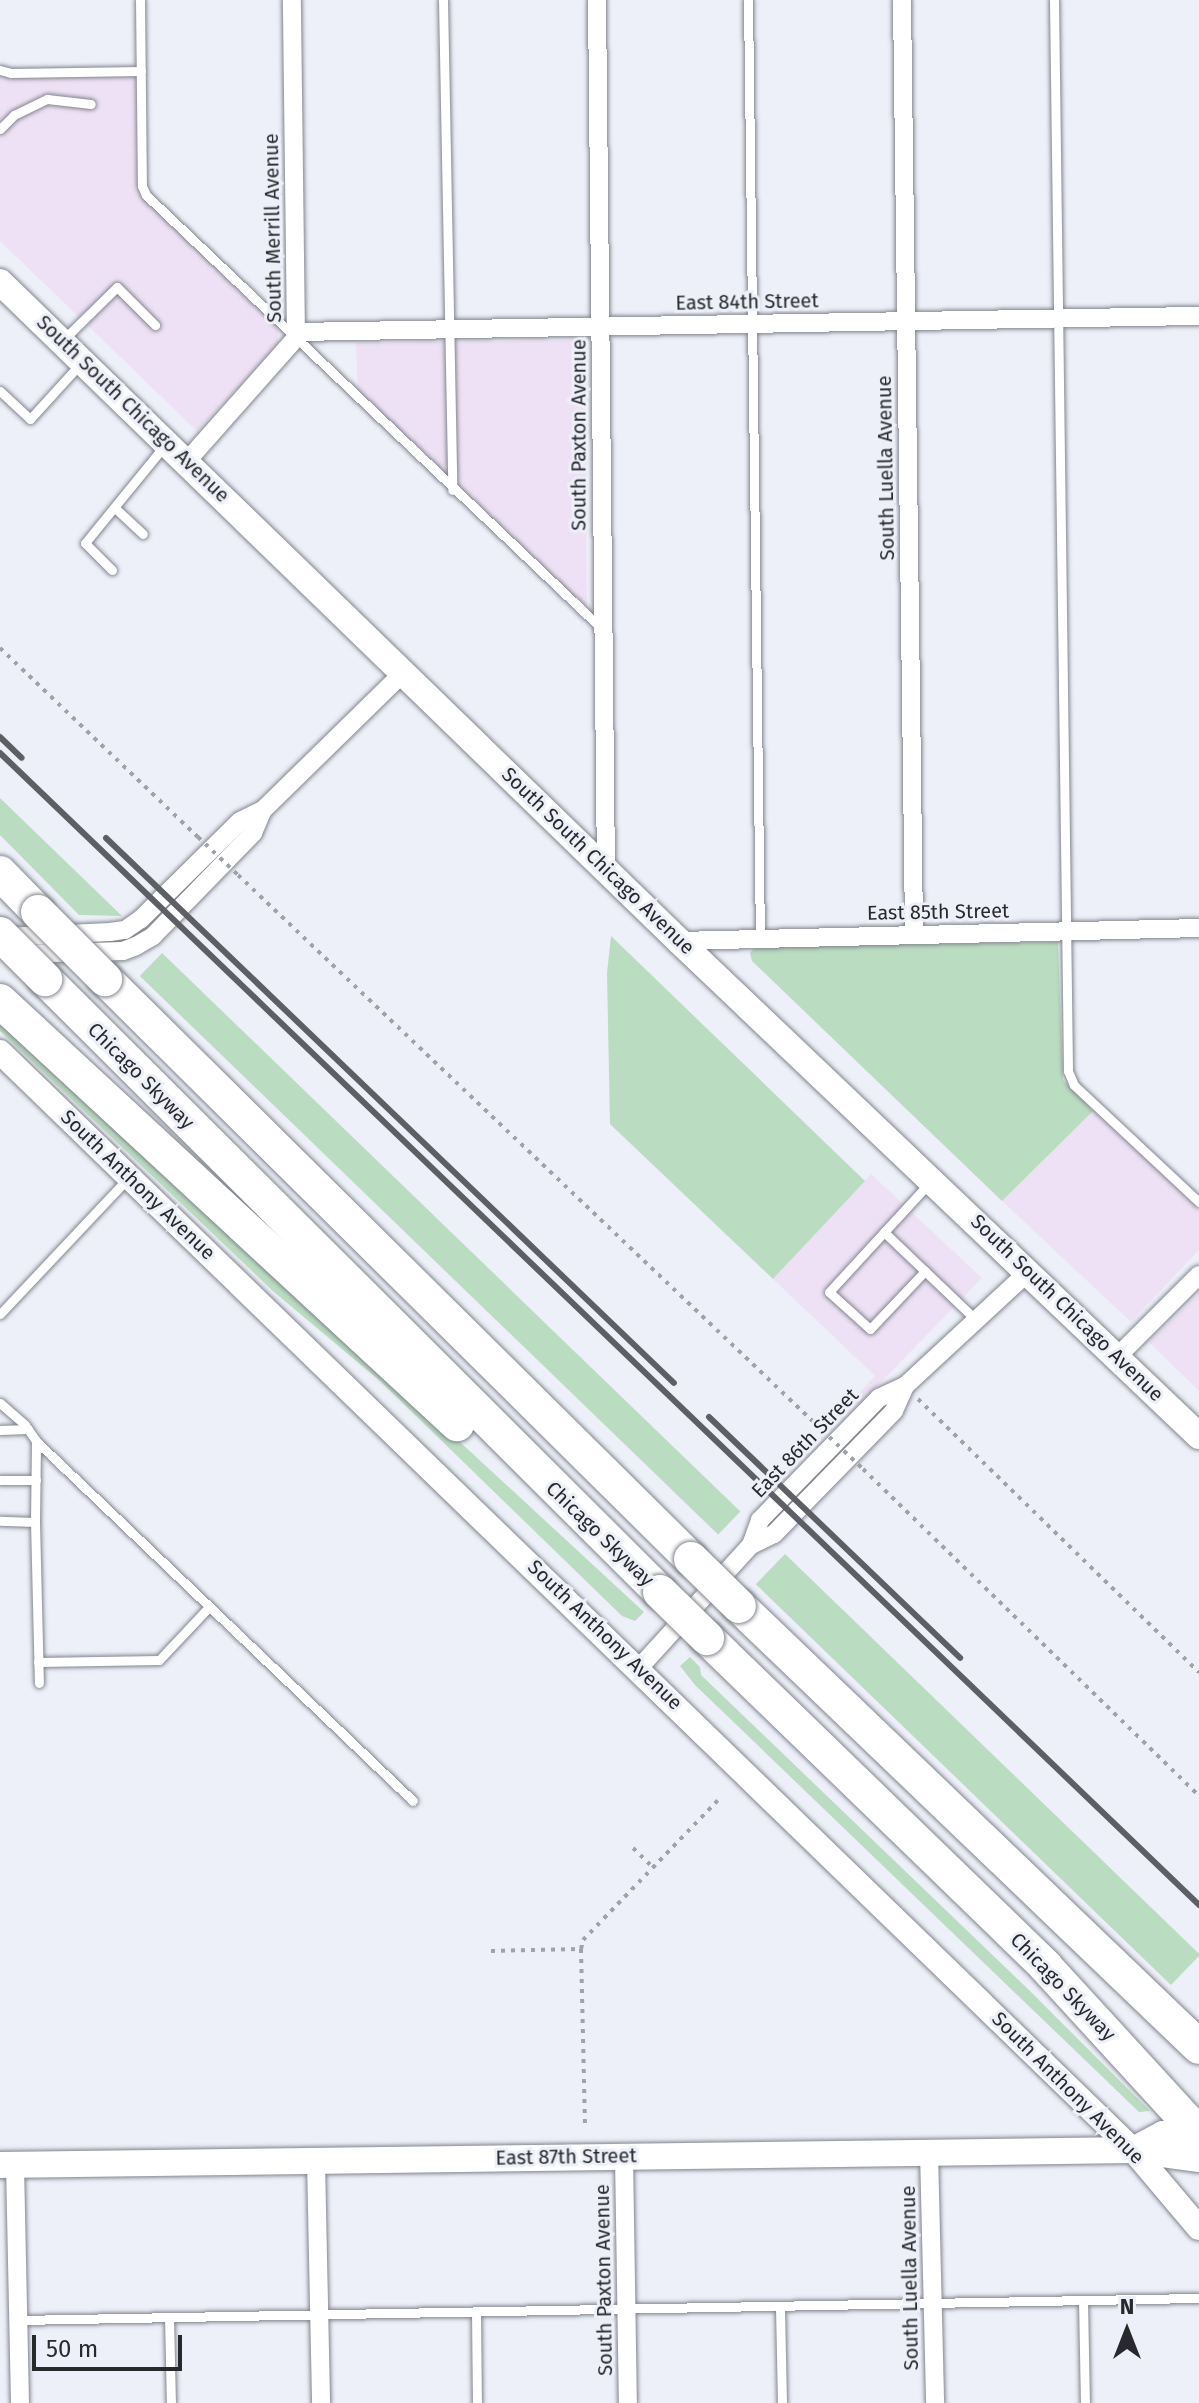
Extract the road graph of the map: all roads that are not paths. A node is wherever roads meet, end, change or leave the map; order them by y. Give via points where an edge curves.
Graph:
1 (140, 0) edge
2 (292, 0) edge
3 (443, 0) edge
4 (597, 0) edge
5 (748, 0) edge
6 (902, 0) edge
7 (1054, 0) edge
8 (0, 70) edge
9 (141, 71) junction
10 (91, 104) dead end
11 (0, 129) edge
12 (6, 292) edge
13 (1199, 316) edge
14 (1058, 318) junction
15 (907, 321) junction
16 (753, 323) junction
17 (155, 325) dead end
18 (600, 326) junction
19 (449, 329) junction
20 (296, 335) junction
21 (62, 341) junction
22 (83, 362) junction
23 (0, 391) edge
24 (167, 442) junction
25 (187, 461) junction
26 (452, 490) junction
27 (115, 508) junction
28 (143, 534) dead end
29 (112, 570) dead end
30 (602, 629) junction
31 (405, 671) junction
32 (263, 810) junction
33 (606, 869) junction
34 (0, 873) edge
35 (1199, 928) edge
36 (1065, 931) junction
37 (914, 935) junction
38 (0, 936) edge
39 (760, 939) junction
40 (679, 941) junction
41 (0, 955) edge
42 (0, 1001) edge
43 (0, 1052) edge
44 (129, 1177) junction
45 (933, 1179) junction
46 (1199, 1202) edge
47 (884, 1232) junction
48 (925, 1271) junction
49 (1029, 1271) junction
50 (1199, 1275) edge
51 (0, 1314) edge
52 (975, 1319) junction
53 (1117, 1357) junction
54 (0, 1403) edge
55 (28, 1429) junction
56 (0, 1430) edge
57 (1199, 1436) edge
58 (36, 1441) junction
59 (0, 1480) edge
60 (36, 1480) junction
61 (0, 1521) edge
62 (35, 1522) junction
63 (587, 1522) junction
64 (209, 1607) junction
65 (38, 1662) junction
66 (639, 1668) junction
67 (39, 1683) dead end
68 (413, 1801) dead end
69 (1199, 2047) edge
70 (1190, 2123) edge
71 (1133, 2150) junction
72 (929, 2152) junction
73 (624, 2156) junction
74 (1199, 2159) edge
75 (316, 2161) junction
76 (8, 2165) edge
77 (1199, 2228) edge
78 (1199, 2298) edge
79 (1083, 2300) junction
80 (932, 2304) junction
81 (780, 2307) junction
82 (627, 2310) junction
83 (476, 2312) junction
84 (319, 2315) junction
85 (169, 2317) junction
86 (18, 2320) junction
87 (20, 2403) edge
88 (171, 2403) edge
89 (321, 2403) edge
90 (477, 2403) edge
91 (628, 2403) edge
92 (782, 2403) edge
93 (935, 2403) edge
94 (1085, 2403) edge

1 - 9 lane
2 - 20 street, South Merrill Avenue
3 - 19 lane
4 - 18 street, South Paxton Avenue
5 - 16 lane
6 - 15 street, South Luella Avenue
7 - 14 lane
8 - 9 lane
9 - 20 lane via 146,195
10 - 11 lane via 47,99 14,115
12 - 21 main road, South South Chicago Avenue
13 - 14 street, East 84th Street
14 - 15 street, East 84th Street
14 - 36 lane
15 - 16 street, East 84th Street
15 - 37 street, South Luella Avenue
16 - 18 street, East 84th Street
16 - 39 lane
17 - 21 lane via 117,287
18 - 19 street, East 84th Street
18 - 30 street, South Paxton Avenue
19 - 20 street, East 84th Street
19 - 26 lane
20 - 25 street, South Merrill Avenue
20 - 26 lane
21 - 22 main road, South South Chicago Avenue
22 - 23 lane via 30,419
22 - 24 main road, South South Chicago Avenue
24 - 25 main road, South South Chicago Avenue
24 - 27 lane
25 - 31 main road, South South Chicago Avenue
26 - 30 lane
27 - 28 lane
27 - 29 lane via 85,543
30 - 33 street, South Paxton Avenue
31 - 32 street
31 - 33 main road, South South Chicago Avenue
32 - 38 street via 240,821 125,930
32 - 41 street via 253,833 153,936 136,946 123,951
33 - 40 main road, South South Chicago Avenue
34 - 69 highway, bridge via 739,1606
35 - 36 street, East 85th Street
36 - 37 street, East 85th Street
36 - 46 lane via 1070,1077
37 - 39 street, East 85th Street
38 - 63 highway, Chicago Skyway, bridge
39 - 40 street, East 85th Street
40 - 45 main road, South South Chicago Avenue
42 - 63 highway via 527,1492
43 - 44 street, South Anthony Avenue
44 - 51 lane
44 - 66 street, South Anthony Avenue
45 - 47 lane
45 - 49 main road, South South Chicago Avenue
47 - 48 lane
47 - 48 lane via 829,1292 870,1329
48 - 52 lane
49 - 52 street, East 86th Street
49 - 53 main road, South South Chicago Avenue
50 - 53 street
52 - 66 street, East 86th Street via 905,1386 894,1411 774,1534 751,1545
53 - 57 main road, South South Chicago Avenue
54 - 55 lane
55 - 56 lane
55 - 58 lane
58 - 60 lane
58 - 64 lane
59 - 60 lane
60 - 62 lane
61 - 62 lane
62 - 65 lane
63 - 70 highway, Chicago Skyway, bridge via 1046,1967
64 - 65 lane via 159,1660
64 - 68 lane
65 - 67 lane
66 - 71 street, South Anthony Avenue
70 - 71 main road, East 87th Street
71 - 72 main road, East 87th Street
71 - 74 main road, East 87th Street
71 - 77 street, South Anthony Avenue
72 - 73 main road, East 87th Street
72 - 80 street, South Luella Avenue
73 - 75 main road, East 87th Street
73 - 82 street, South Paxton Avenue
75 - 76 main road, East 87th Street
75 - 84 street
76 - 86 street
78 - 79 lane
79 - 80 lane
79 - 94 lane
80 - 81 lane
80 - 93 street, South Luella Avenue
81 - 82 lane
81 - 92 lane
82 - 83 lane
82 - 91 street, South Paxton Avenue
83 - 84 lane
83 - 90 lane
84 - 85 lane
84 - 89 street
85 - 86 lane
85 - 88 lane
86 - 87 street

